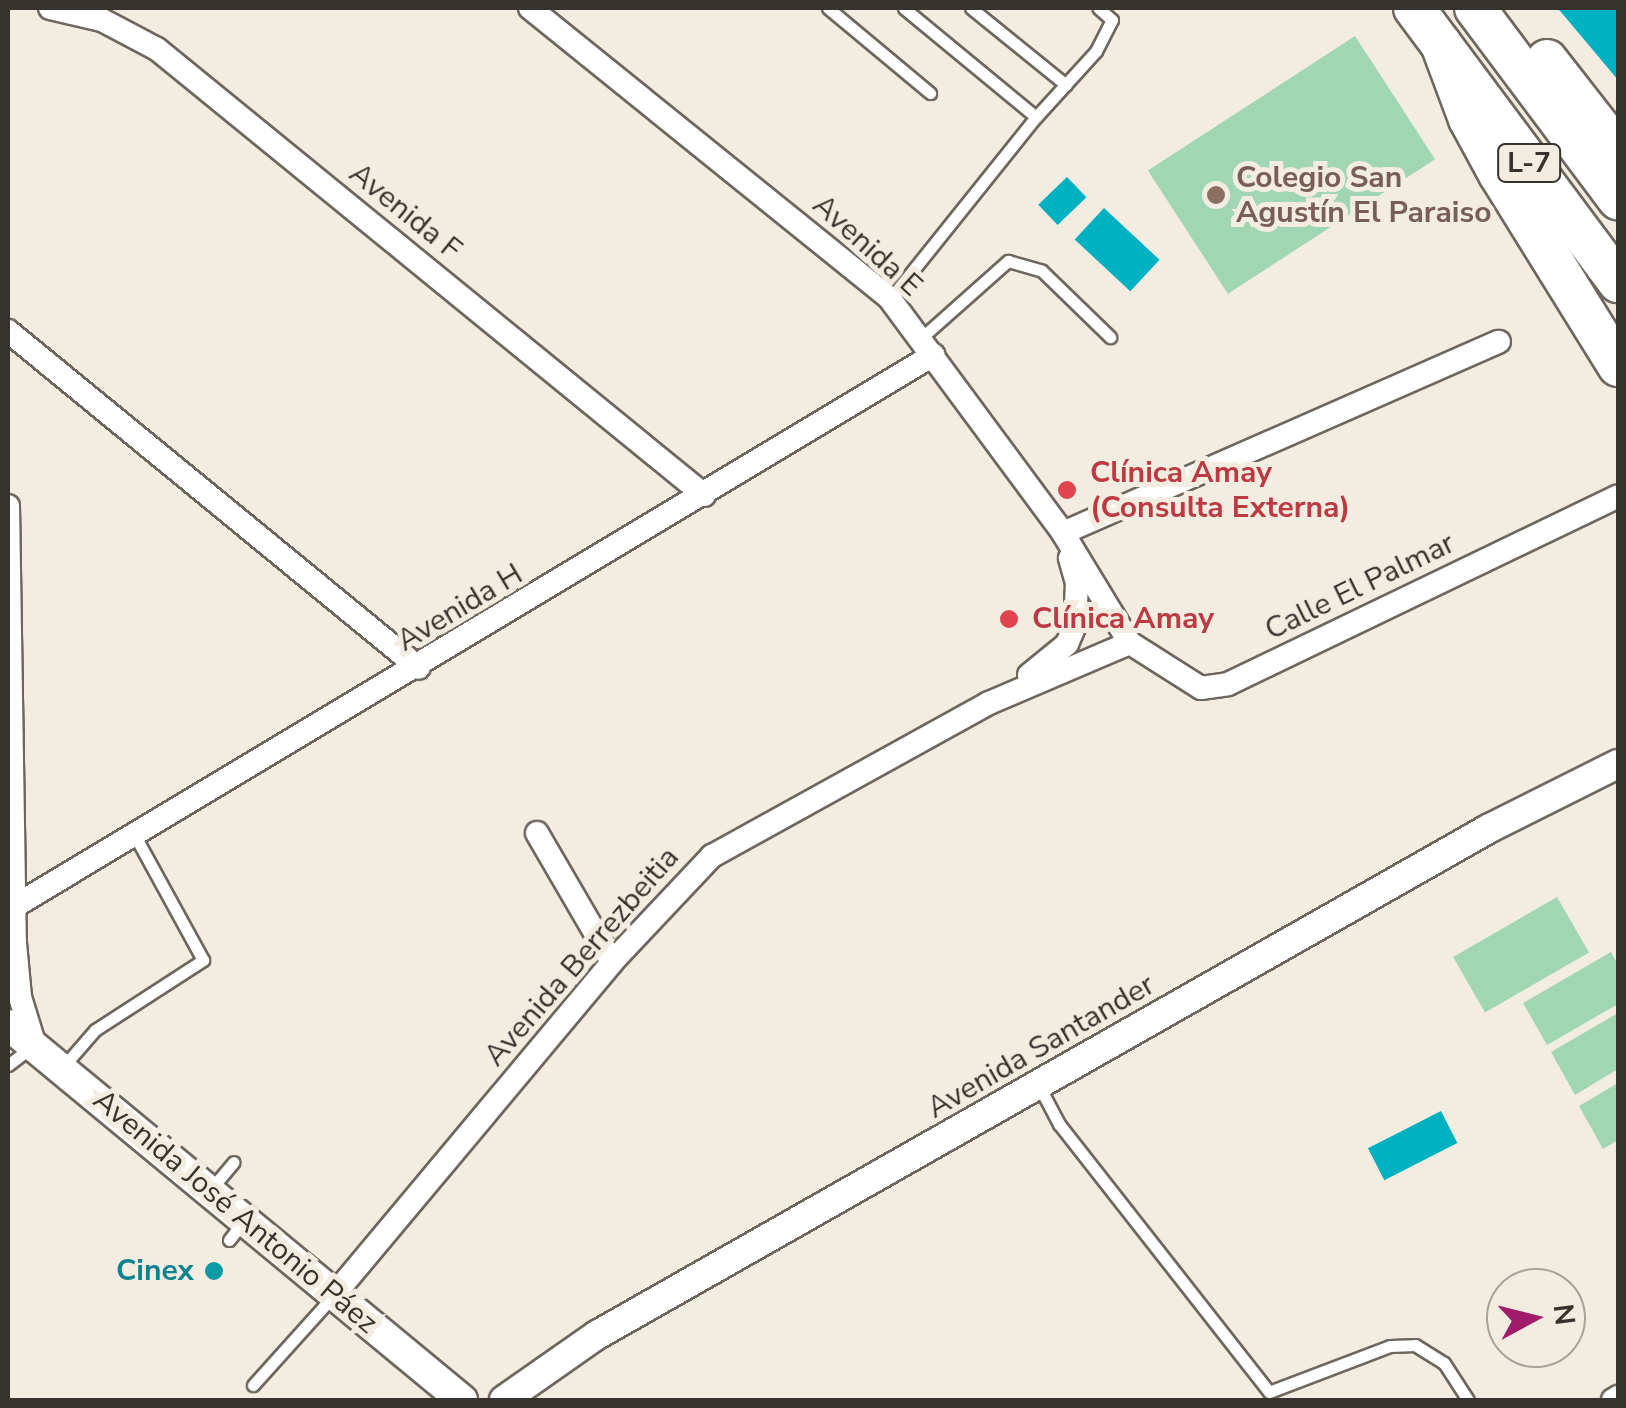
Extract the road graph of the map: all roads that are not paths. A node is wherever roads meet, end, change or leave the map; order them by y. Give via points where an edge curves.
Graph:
1 (50, 8) edge
2 (530, 8) edge
3 (828, 8) edge
4 (904, 8) edge
5 (971, 8) edge
6 (1098, 8) edge
7 (1118, 8) edge
8 (1414, 8) edge
9 (1475, 8) edge
10 (1506, 8) edge
11 (1112, 20) junction
12 (1440, 44) junction
13 (1066, 85) junction
14 (930, 93) dead end
15 (1036, 118) junction
16 (1618, 151) edge
17 (1618, 199) edge
18 (1618, 282) edge
19 (890, 299) junction
20 (8, 331) edge
21 (1110, 337) dead end
22 (1498, 342) dead end
23 (926, 347) junction
24 (1618, 366) edge
25 (704, 495) junction
26 (1618, 496) edge
27 (8, 506) edge
28 (1063, 534) junction
29 (1130, 643) junction
30 (419, 668) junction
31 (989, 703) junction
32 (1618, 764) edge
33 (536, 832) dead end
34 (135, 836) junction
35 (15, 906) junction
36 (612, 962) junction
37 (8, 1025) edge
38 (34, 1046) junction
39 (8, 1065) edge
40 (62, 1068) junction
41 (1038, 1086) junction
42 (234, 1162) dead end
43 (210, 1190) junction
44 (334, 1294) junction
45 (253, 1384) dead end
46 (462, 1400) edge
47 (504, 1400) edge
48 (1468, 1400) edge

1 - 25 street, Avenida F via 102,20 157,48
2 - 19 street, Avenida E
3 - 14 lane
4 - 15 lane
5 - 13 lane
6 - 11 lane
7 - 11 lane
8 - 12 highway, L-7
9 - 17 highway, L-7
10 - 16 highway
11 - 13 lane
12 - 18 highway, L-7
12 - 24 highway via 1484,147
13 - 15 lane
15 - 19 lane
19 - 23 street, Avenida E
20 - 30 street
21 - 23 lane via 1042,271 1008,262
22 - 28 street
23 - 25 street, Avenida H
23 - 28 street, Avenida E
25 - 30 street, Avenida H
26 - 29 street, Calle El Palmar via 1228,684 1201,688
27 - 35 street
28 - 29 street, Avenida E
28 - 31 street, Avenida Berrezbeitia via 1078,606 1067,644
29 - 31 street, Avenida Berrezbeitia
30 - 34 street, Avenida H
31 - 36 street, Avenida Berrezbeitia via 712,856
32 - 41 street, Avenida Santander via 1488,829
33 - 36 street
34 - 35 street, Avenida H
34 - 40 lane via 203,960 95,1030
35 - 38 street via 20,997
36 - 44 street, Avenida Berrezbeitia
37 - 38 main road, Avenida José Antonio Páez
38 - 39 lane
38 - 40 main road, Avenida José Antonio Páez
40 - 43 main road, Avenida José Antonio Páez
41 - 47 street, Avenida Santander via 597,1335
41 - 48 lane via 1059,1124 1269,1392 1390,1346 1415,1344 1444,1363
42 - 43 lane
43 - 44 main road, Avenida José Antonio Páez via 237,1229
44 - 45 lane
44 - 46 main road, Avenida José Antonio Páez

